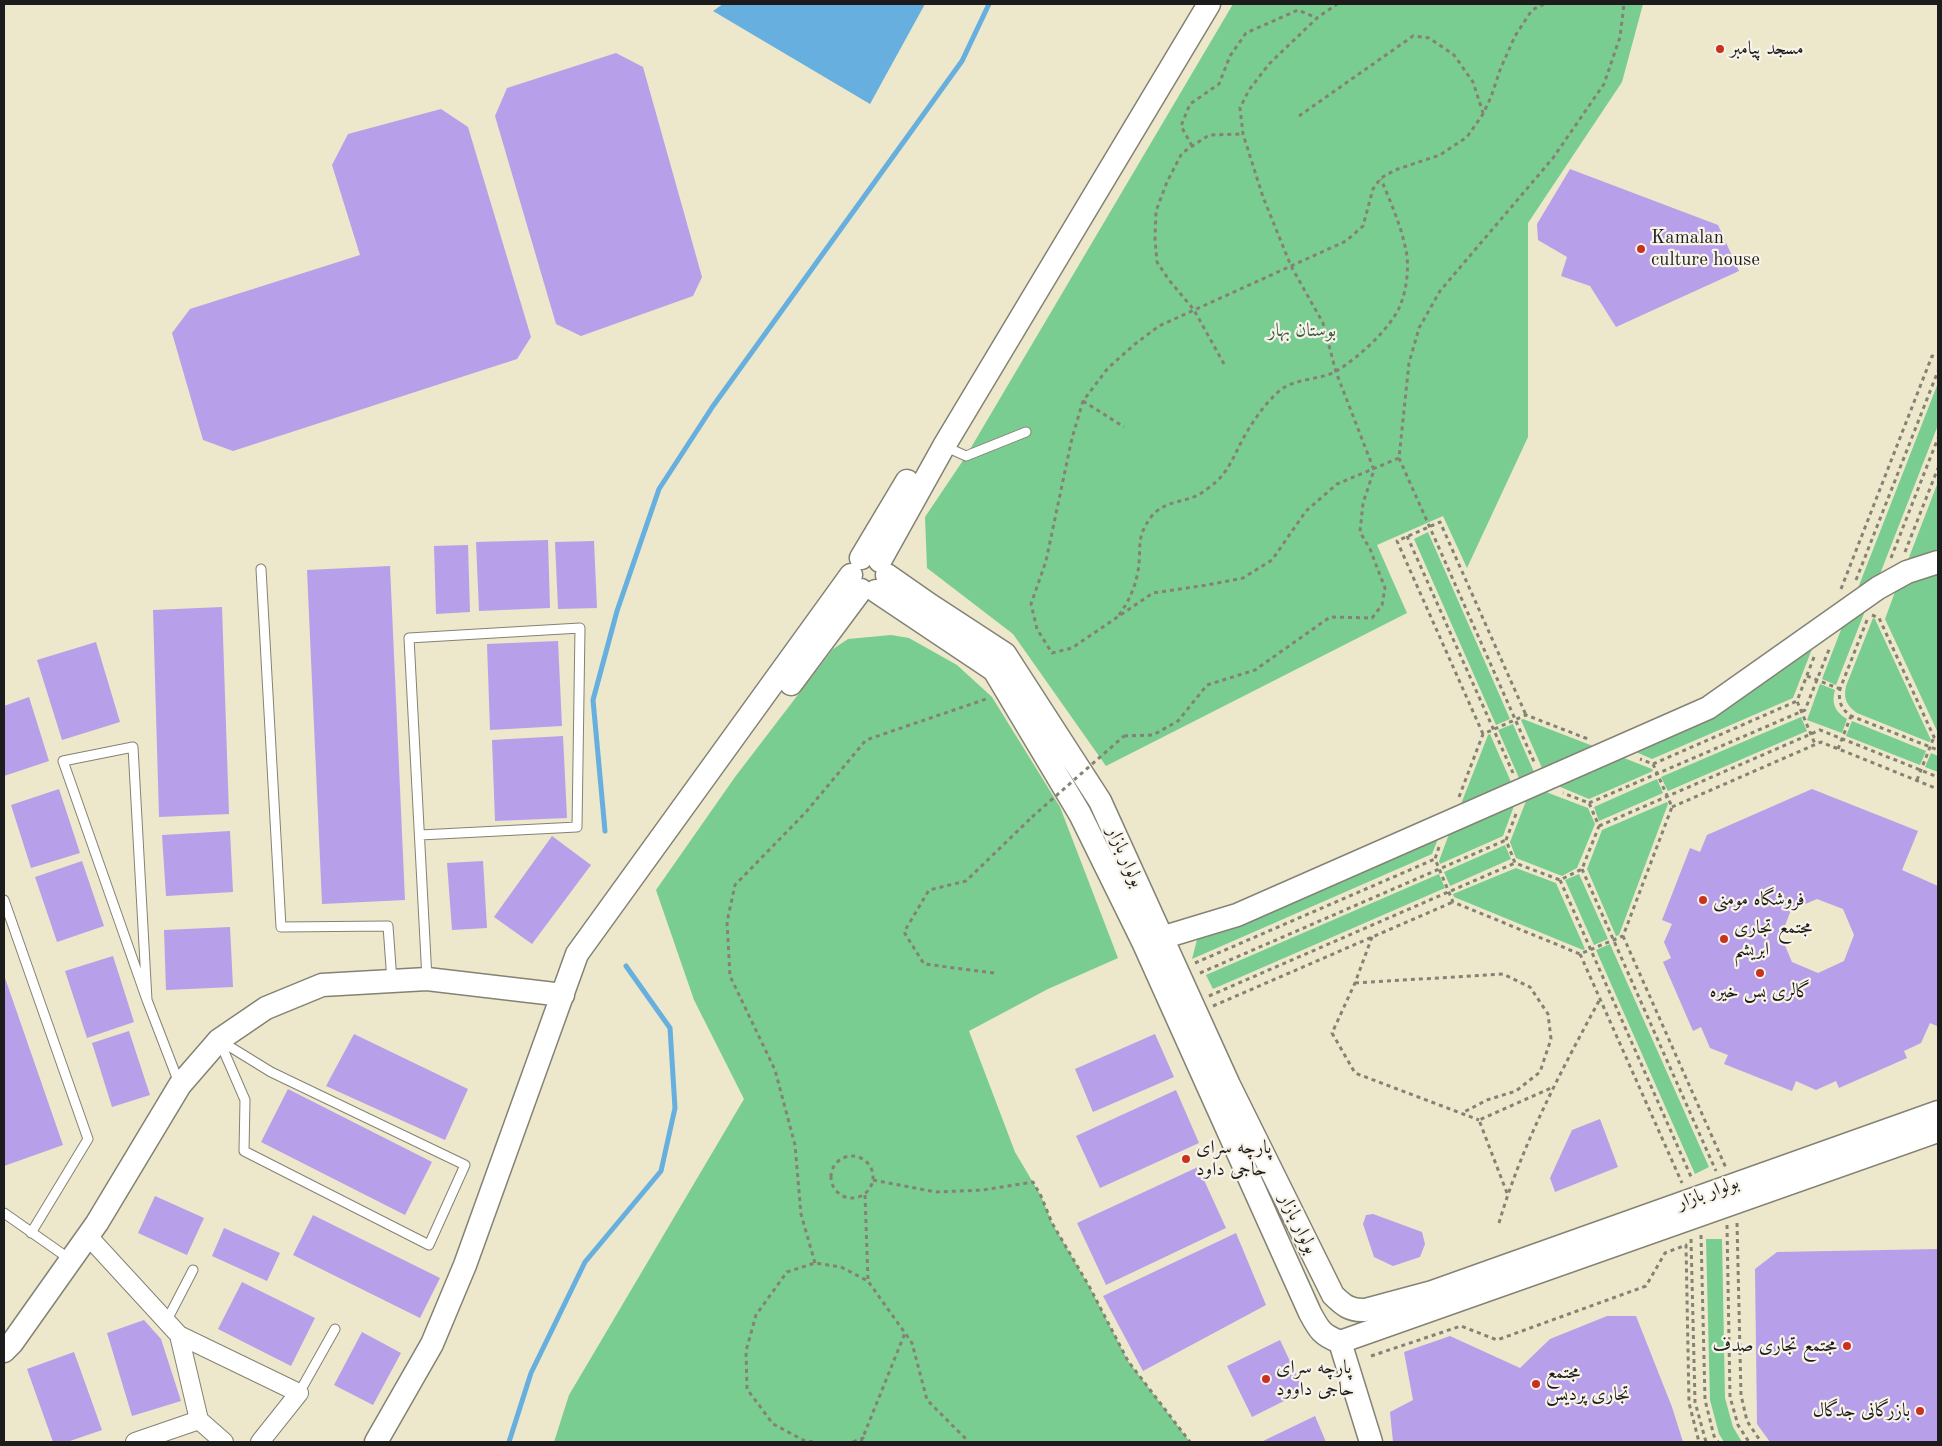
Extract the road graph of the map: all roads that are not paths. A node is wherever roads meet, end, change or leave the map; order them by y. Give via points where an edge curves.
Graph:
1 (1192, 4) edge
2 (1209, 4) edge
3 (1026, 432) dead end
4 (944, 446) junction
5 (1938, 562) edge
6 (261, 569) dead end
7 (869, 575) junction
8 (420, 835) junction
9 (4, 900) edge
10 (1161, 938) junction
11 (427, 979) junction
12 (392, 981) junction
13 (563, 995) junction
14 (147, 1000) junction
15 (219, 1040) junction
16 (180, 1085) junction
17 (1938, 1112) edge
18 (1938, 1131) edge
19 (4, 1213) edge
20 (31, 1232) junction
21 (88, 1236) junction
22 (71, 1260) junction
23 (193, 1270) dead end
24 (166, 1322) junction
25 (335, 1329) dead end
26 (179, 1335) junction
27 (6, 1342) edge
28 (1340, 1342) junction
29 (300, 1393) junction
30 (199, 1420) junction
31 (135, 1442) edge
32 (224, 1442) edge
33 (260, 1442) edge
34 (376, 1442) edge
35 (1371, 1442) edge

1 - 7 street
2 - 4 street
3 - 4 lane via 966,456
4 - 7 street
5 - 10 street via 1907,572 1878,588 1708,708 1236,915
6 - 12 lane via 280,927 388,926
7 - 10 street, بولوار بازار via 1005,654 1100,801
7 - 13 street
7 - 28 street via 994,670 1093,840 1144,944 1318,1329 1326,1337
8 - 8 lane via 409,638 580,628 577,827
8 - 11 lane
9 - 20 lane via 88,1139
10 - 17 street, بولوار بازار via 1333,1295 1345,1307 1356,1311 1432,1292
11 - 12 street
11 - 13 street
12 - 15 street via 322,985 266,1008
13 - 34 street via 465,1265 432,1344
14 - 14 lane via 63,761 133,747 145,952
14 - 16 lane
15 - 15 lane via 245,1100 244,1151 429,1245 465,1165 272,1072
15 - 16 street
16 - 21 street
18 - 28 street, بولوار بازار
19 - 20 lane
20 - 22 lane
21 - 22 street
21 - 24 street
22 - 27 street
23 - 24 lane
24 - 26 street
25 - 29 lane
26 - 29 street
26 - 30 street
28 - 35 street
29 - 33 street
30 - 31 street
30 - 32 street

